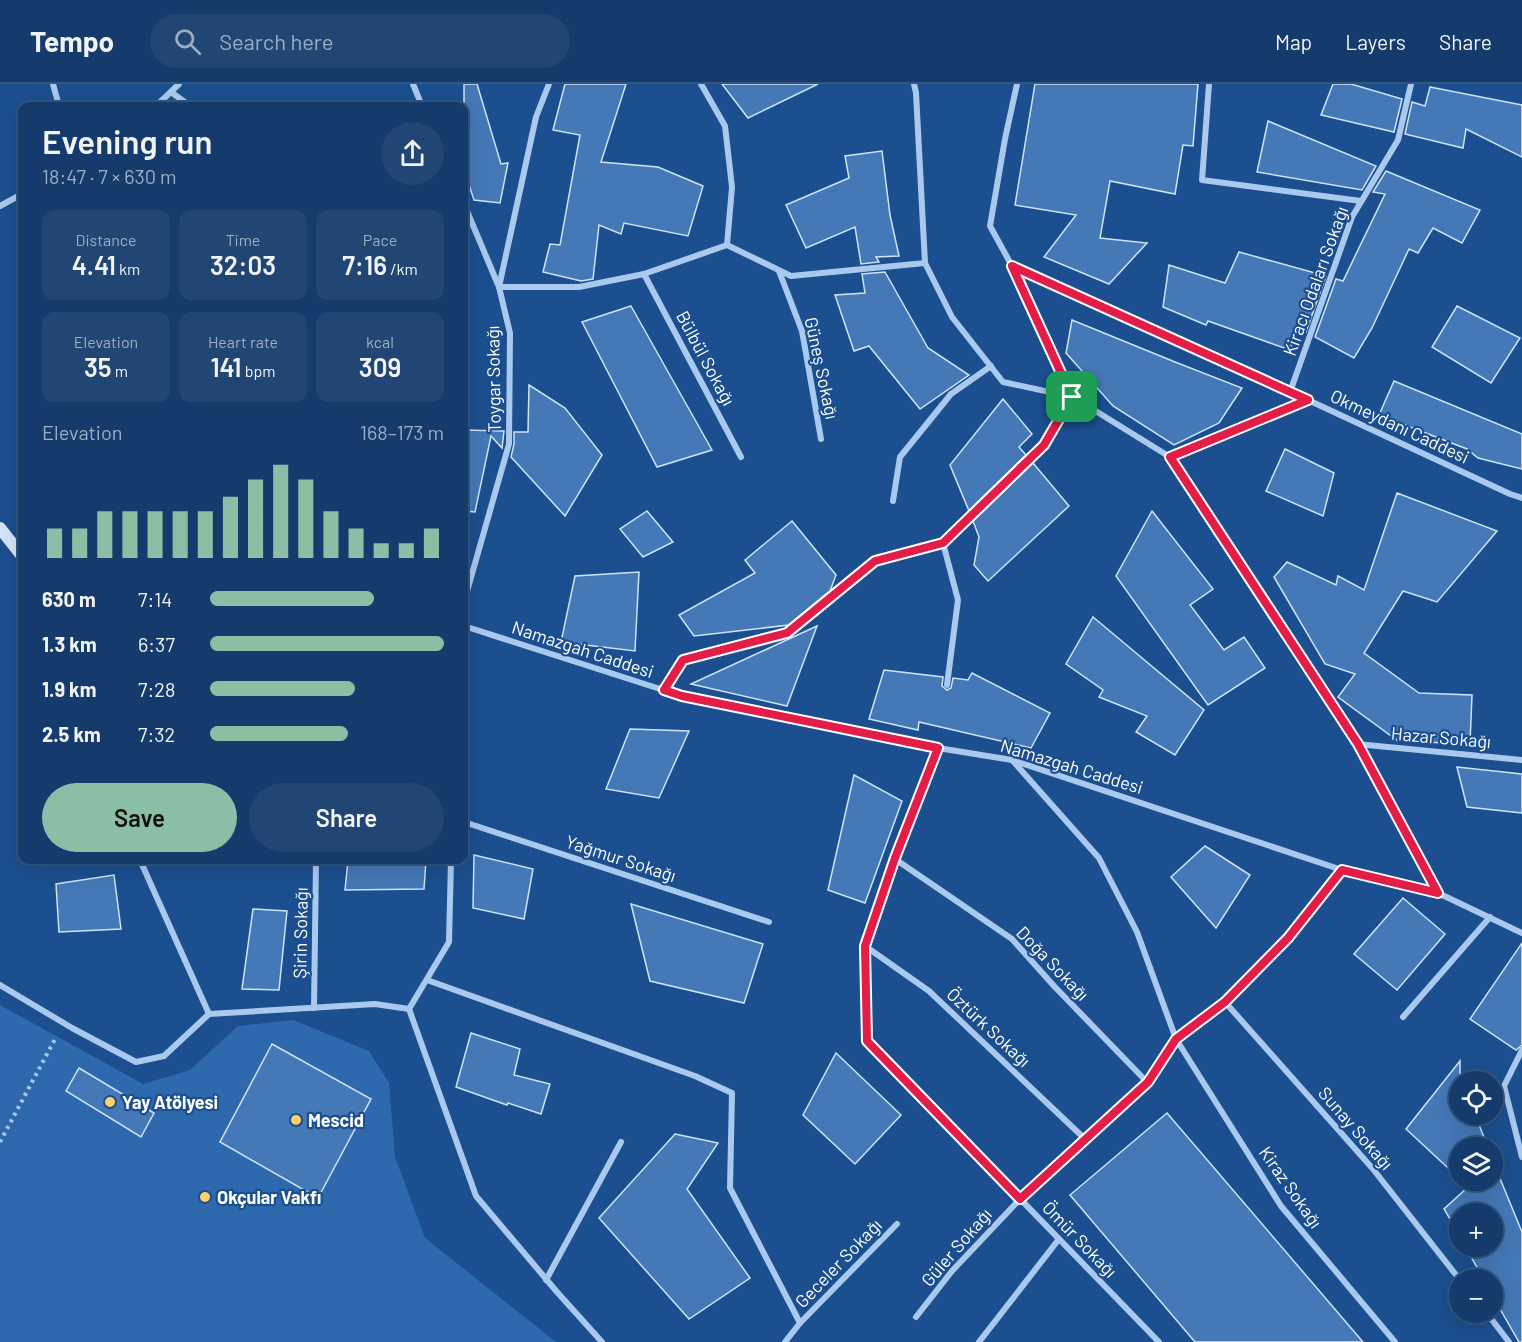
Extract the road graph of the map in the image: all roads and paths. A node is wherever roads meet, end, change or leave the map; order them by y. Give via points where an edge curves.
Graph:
1 (53, 84) edge
2 (180, 84) edge
3 (413, 84) edge
4 (549, 84) edge
5 (701, 84) edge
6 (914, 84) edge
7 (1017, 84) edge
8 (1209, 84) edge
9 (1411, 84) edge
10 (171, 92) junction
11 (58, 102) edge
12 (160, 102) edge
13 (185, 102) edge
14 (420, 102) edge
15 (18, 196) edge
16 (1361, 201) junction
17 (0, 206) edge
18 (468, 213) edge
19 (727, 245) junction
20 (925, 263) junction
21 (1012, 266) junction
22 (778, 270) junction
23 (644, 274) junction
24 (499, 287) junction
25 (991, 366) junction
26 (1290, 392) junction
27 (1072, 397) junction
28 (1308, 400) junction
29 (821, 439) dead end
30 (741, 457) dead end
31 (1170, 457) junction
32 (1522, 498) edge
33 (893, 501) dead end
34 (0, 528) edge
35 (943, 543) junction
36 (18, 551) edge
37 (468, 588) edge
38 (468, 627) edge
39 (947, 685) dead end
40 (664, 690) junction
41 (1358, 744) junction
42 (938, 748) junction
43 (1012, 760) junction
44 (1522, 760) edge
45 (468, 823) edge
46 (895, 858) junction
47 (142, 864) edge
48 (316, 864) edge
49 (451, 864) edge
50 (1342, 870) junction
51 (1438, 893) junction
52 (1490, 917) junction
53 (769, 922) dead end
54 (1522, 933) edge
55 (865, 946) junction
56 (427, 980) junction
57 (0, 985) edge
58 (1225, 1002) junction
59 (314, 1008) junction
60 (409, 1009) junction
61 (209, 1014) junction
62 (1403, 1017) dead end
63 (64, 1022) junction
64 (1176, 1039) junction
65 (1522, 1050) edge
66 (1148, 1082) junction
67 (1085, 1139) junction
68 (0, 1142) edge
69 (621, 1142) dead end
70 (1522, 1156) edge
71 (1020, 1199) junction
72 (897, 1224) dead end
73 (1059, 1239) junction
74 (1451, 1269) edge
75 (546, 1280) junction
76 (916, 1317) dead end
77 (800, 1323) junction
78 (1494, 1323) edge
79 (602, 1342) edge
80 (785, 1342) edge
81 (980, 1342) edge
82 (1159, 1342) edge
83 (1395, 1342) edge
84 (1509, 1342) edge

1 - 11 street
2 - 10 street
3 - 14 street
4 - 24 street, Toygar Sokağı via 536,117
5 - 19 street via 725,126 732,187
6 - 20 street
7 - 21 street via 990,226
8 - 16 street via 1202,180
9 - 16 street, Kiracı Odaları Sokağı via 1398,140
10 - 12 street
10 - 13 street
15 - 17 street
16 - 26 street, Kiracı Odaları Sokağı
18 - 24 street
19 - 22 street
19 - 23 street
20 - 22 street via 791,276
20 - 25 street via 952,317
21 - 26 street, Okmeydanı Caddesi
21 - 27 street
22 - 29 street, Güneş Sokağı via 802,331
23 - 24 street via 579,287
23 - 30 street, Bülbül Sokağı
24 - 37 street, Toygar Sokağı via 510,333 509,444
25 - 27 street via 1003,382
25 - 33 street via 951,394 900,457
26 - 28 street, Okmeydanı Caddesi
27 - 31 street
27 - 35 street via 1044,445
28 - 31 street
28 - 32 street, Okmeydanı Caddesi
31 - 41 street
34 - 36 street
35 - 39 street via 958,600
35 - 40 street via 875,561 787,633 683,660
38 - 40 street, Namazgah Caddesi
40 - 42 street, Namazgah Caddesi
41 - 44 street, Hazar Sokağı
41 - 51 street
42 - 43 street, Namazgah Caddesi
42 - 46 street, Ömür Sokağı
43 - 50 street, Namazgah Caddesi
43 - 64 street, Kiraz Sokağı via 1099,858 1137,932
45 - 53 street, Yağmur Sokağı
46 - 55 street, Ömür Sokağı
46 - 66 street, Doğa Sokağı via 1012,939
47 - 61 street
48 - 59 street, Şirin Sokağı
49 - 56 street via 449,942
50 - 51 street, Namazgah Caddesi
50 - 58 street, Güler Sokağı via 1288,938
51 - 52 street, Namazgah Caddesi
52 - 54 street, Namazgah Caddesi
52 - 62 street
55 - 67 street, Öztürk Sokağı via 929,992
55 - 71 street, Ömür Sokağı via 867,1041
56 - 60 street
56 - 77 street via 695,1076 732,1093 730,1188
57 - 63 street
58 - 64 street, Güler Sokağı
58 - 74 street, Sunay Sokağı via 1373,1169
59 - 60 street via 375,1004
59 - 61 street
60 - 75 street via 476,1196
61 - 63 street via 164,1056 136,1062
63 - 68 path
64 - 66 street, Güler Sokağı
64 - 83 street, Kiraz Sokağı via 1281,1206
65 - 70 street via 1504,1086
66 - 67 street, Güler Sokağı
67 - 71 street, Güler Sokağı
69 - 75 street
71 - 73 street, Ömür Sokağı
71 - 76 street, Güler Sokağı via 952,1271
72 - 77 street, Geceler Sokağı
73 - 81 street
73 - 82 street, Ömür Sokağı
75 - 79 street
77 - 80 street, Geceler Sokağı
78 - 84 street

